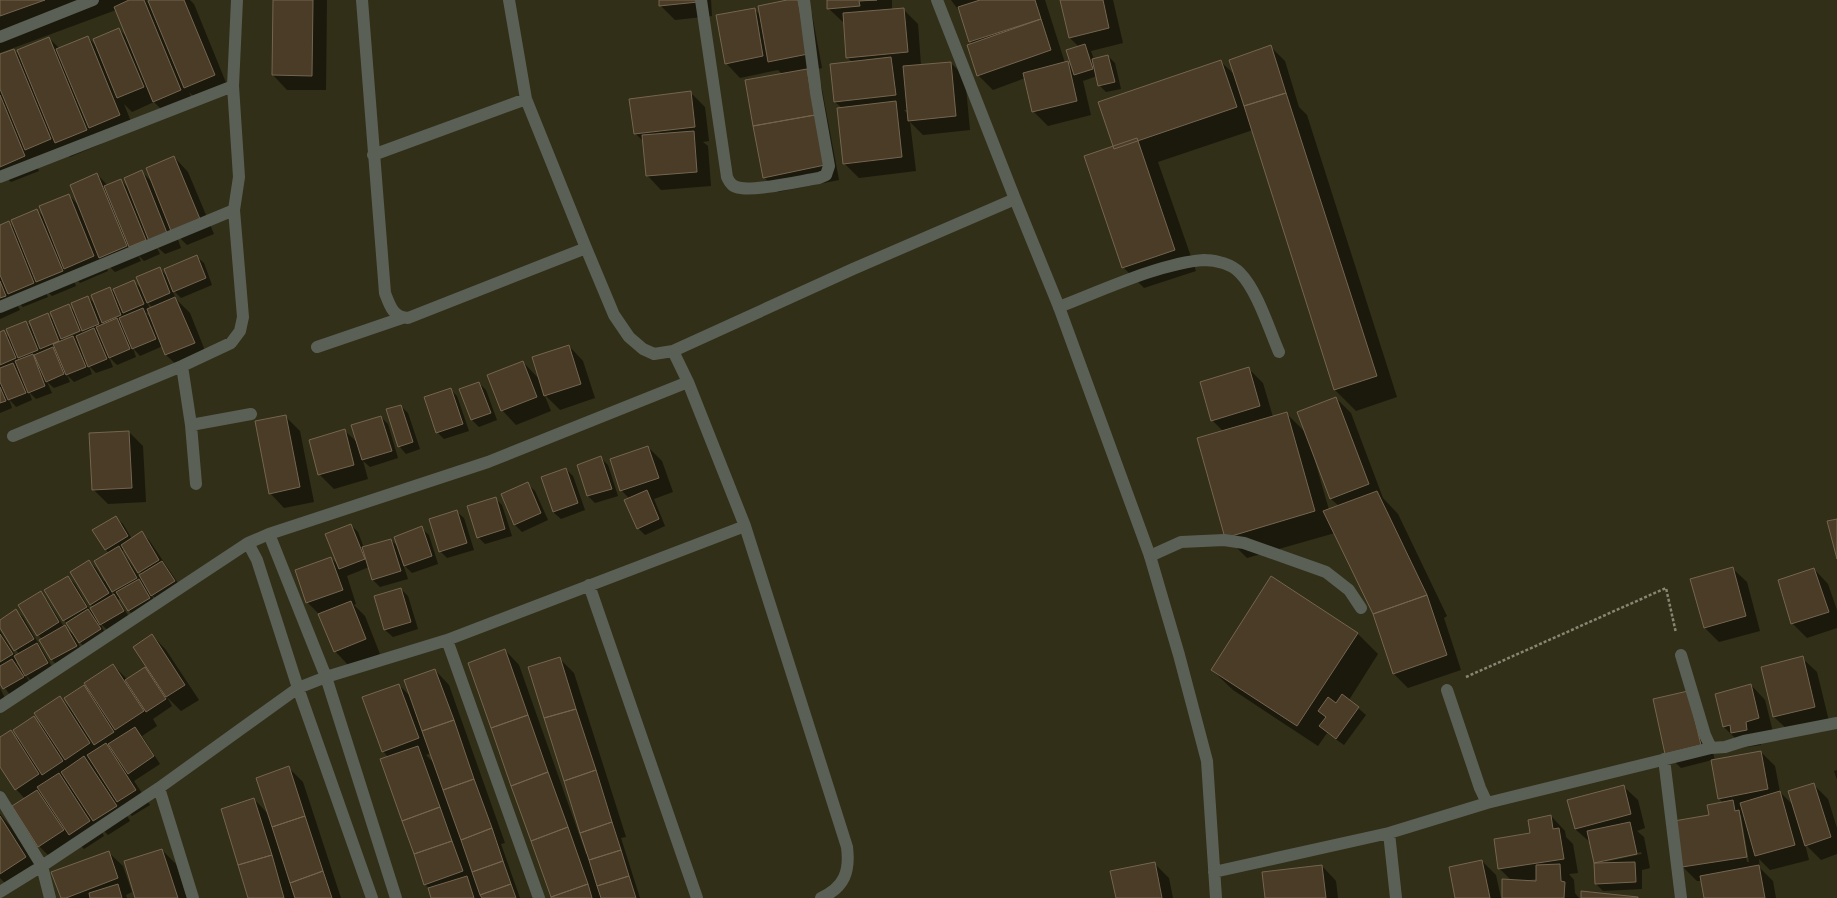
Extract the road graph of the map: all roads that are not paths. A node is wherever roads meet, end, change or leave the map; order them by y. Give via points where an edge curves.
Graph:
1 (93, 0) edge
2 (237, 0) edge
3 (362, 0) edge
4 (509, 0) edge
5 (701, 0) edge
6 (804, 0) edge
7 (937, 0) edge
8 (0, 37) edge
9 (233, 86) junction
10 (526, 99) junction
11 (373, 155) junction
12 (0, 177) edge
13 (1015, 199) junction
14 (234, 210) junction
15 (586, 248) junction
16 (0, 307) edge
17 (1060, 307) junction
18 (402, 318) junction
19 (317, 347) dead end
20 (674, 350) junction
21 (1279, 352) dead end
22 (182, 366) junction
23 (688, 382) junction
24 (251, 414) dead end
25 (191, 425) junction
26 (13, 436) dead end
27 (196, 484) dead end
28 (745, 526) junction
29 (269, 534) junction
30 (248, 543) junction
31 (1150, 556) junction
32 (590, 585) junction
33 (1362, 608) dead end
34 (447, 640) junction
35 (1681, 655) road end
36 (326, 677) junction
37 (298, 688) junction
38 (1446, 690) road end
39 (0, 707) edge
40 (1837, 723) edge
41 (1711, 748) junction
42 (1664, 759) junction
43 (159, 788) junction
44 (0, 797) edge
45 (1487, 803) junction
46 (1389, 833) junction
47 (42, 866) junction
48 (1214, 872) junction
49 (0, 892) edge
50 (50, 898) edge
51 (193, 898) edge
52 (372, 898) edge
53 (396, 898) edge
54 (539, 898) edge
55 (697, 898) edge
56 (821, 898) edge
57 (1216, 898) edge
58 (1396, 898) edge
59 (1681, 898) edge

1 - 8 street
2 - 9 street
3 - 11 street
4 - 10 street
5 - 6 street via 726,177 731,185 748,189 818,178 826,175 829,166
7 - 13 street
9 - 12 street
9 - 14 street via 239,177
10 - 11 street
10 - 15 street
11 - 18 street via 385,293 392,312
13 - 17 street
13 - 20 street
14 - 16 street
14 - 22 street via 243,317 240,331 231,343
15 - 18 street via 408,318
15 - 20 street via 614,315 629,337 643,349 654,354
17 - 21 street via 1188,262 1206,260 1225,263 1239,272 1249,283
17 - 31 street
18 - 19 street
20 - 23 street
22 - 25 street
22 - 26 street
23 - 28 street
23 - 29 street via 488,462
24 - 25 street
25 - 27 street
28 - 32 street
28 - 56 street via 846,847 848,860 845,876 838,887
29 - 30 street
29 - 36 street
30 - 37 street via 257,560
30 - 39 street
31 - 33 street via 1180,542 1224,540 1244,543 1326,572 1349,590
31 - 48 street via 1207,761
32 - 34 street
32 - 55 street
34 - 36 street
34 - 54 street
35 - 41 street
36 - 37 street
36 - 53 street
37 - 43 street
37 - 52 street
38 - 45 street
40 - 41 street
41 - 42 street
42 - 45 street
42 - 59 street
43 - 47 street
43 - 51 street
44 - 47 street
45 - 46 street
46 - 48 street
46 - 58 street
47 - 49 street
47 - 50 street
48 - 57 street

